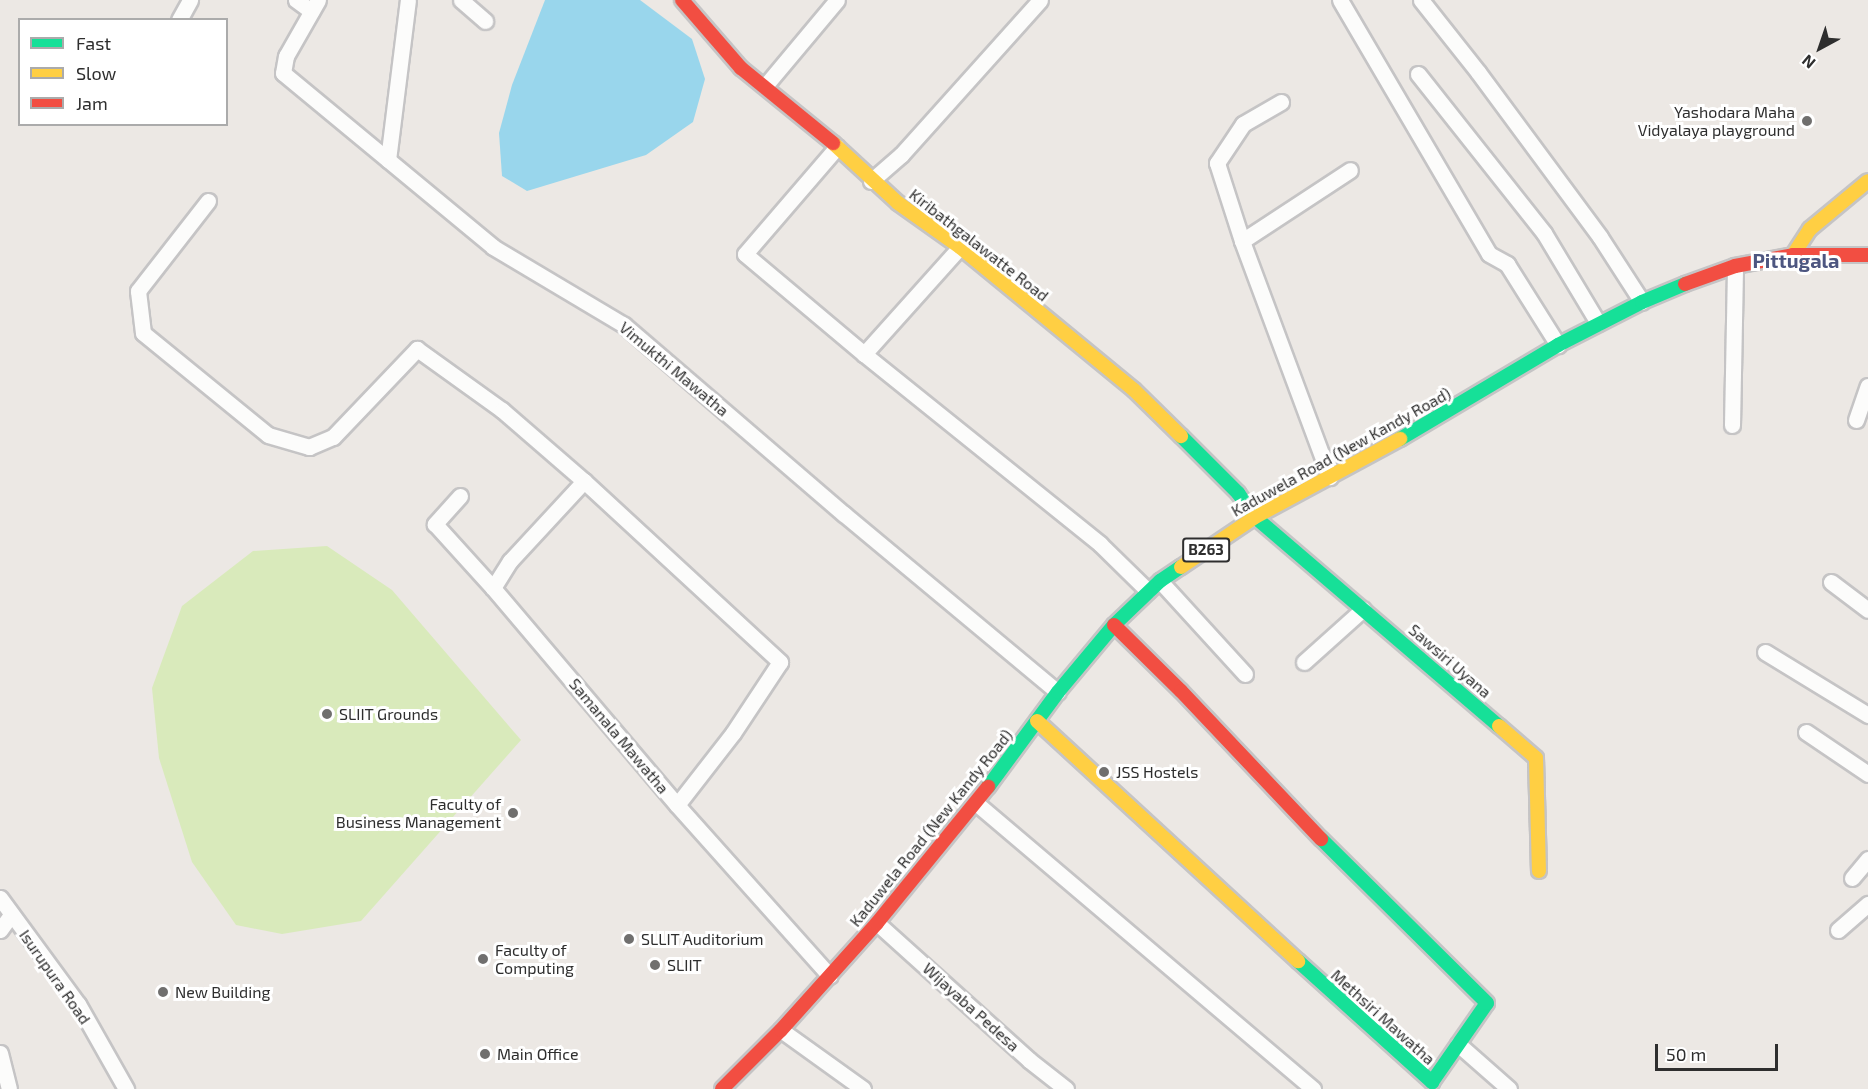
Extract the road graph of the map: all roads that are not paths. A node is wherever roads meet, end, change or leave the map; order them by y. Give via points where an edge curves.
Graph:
1 (190, 0) edge
2 (296, 0) edge
3 (408, 0) edge
4 (461, 0) edge
5 (682, 0) edge
6 (837, 0) edge
7 (1040, 0) edge
8 (1340, 0) edge
9 (1421, 0) edge
10 (314, 6) edge
11 (180, 18) edge
12 (485, 21) dead end
13 (1418, 74) dead end
14 (765, 86) junction
15 (1281, 102) dead end
16 (837, 147) junction
17 (388, 159) junction
18 (1350, 170) dead end
19 (871, 181) junction
20 (1868, 181) edge
21 (208, 201) dead end
22 (1242, 241) junction
23 (960, 247) junction
24 (1793, 255) junction
25 (1868, 255) edge
26 (1735, 266) junction
27 (1642, 302) junction
28 (1598, 323) junction
29 (1558, 345) junction
30 (864, 354) junction
31 (1868, 386) edge
32 (1856, 420) dead end
33 (1732, 424) dead end
34 (1330, 477) junction
35 (584, 481) junction
36 (460, 496) dead end
37 (1255, 517) junction
38 (1160, 581) junction
39 (1831, 582) dead end
40 (493, 588) junction
41 (1148, 591) junction
42 (1363, 609) junction
43 (1868, 610) edge
44 (1114, 625) junction
45 (1765, 652) dead end
46 (1304, 662) dead end
47 (1245, 674) dead end
48 (1058, 692) junction
49 (1868, 714) edge
50 (1037, 721) junction
51 (1806, 732) dead end
52 (1868, 774) edge
53 (976, 803) junction
54 (677, 805) junction
55 (1868, 859) edge
56 (1539, 871) dead end
57 (1852, 878) dead end
58 (0, 898) edge
59 (1868, 904) edge
60 (11, 915) junction
61 (877, 923) junction
62 (0, 930) edge
63 (1838, 930) dead end
64 (830, 976) junction
65 (781, 1030) junction
66 (1458, 1044) junction
67 (0, 1053) edge
68 (1433, 1086) edge
69 (9, 1089) edge
70 (126, 1089) edge
71 (722, 1089) edge
72 (863, 1089) edge
73 (1066, 1089) edge
74 (1313, 1089) edge
75 (1509, 1089) edge

1 - 11 street
2 - 10 street
3 - 17 street
4 - 12 street
5 - 14 street, Kiribathgalawatte Road via 741,68
6 - 14 street
7 - 19 street via 902,155
8 - 29 street via 1489,254 1507,264
9 - 27 street via 1594,228
10 - 17 street, Vimukthi Mawatha via 286,56 283,73
13 - 28 street via 1544,233
14 - 16 street, Kiribathgalawatte Road
15 - 22 street via 1243,124 1217,163
16 - 19 street, Kiribathgalawatte Road
16 - 30 street via 745,254
17 - 48 street, Vimukthi Mawatha via 493,247 624,324
18 - 22 street
19 - 23 street, Kiribathgalawatte Road
20 - 24 street via 1810,229
21 - 35 street via 138,291 143,333 268,435 309,447 333,437 417,349 502,410
22 - 34 street
23 - 30 street
23 - 37 street, Kiribathgalawatte Road via 1134,390 1238,493
24 - 25 street, Kaduwela Road (New Kandy Road) / B263
24 - 26 street, Kaduwela Road (New Kandy Road) / B263
26 - 27 street, Kaduwela Road (New Kandy Road) / B263
26 - 33 street
27 - 28 street, Kaduwela Road (New Kandy Road) / B263
28 - 29 street, Kaduwela Road (New Kandy Road) / B263
29 - 34 street, Kaduwela Road (New Kandy Road) / B263 via 1427,425
30 - 41 street via 1100,544
31 - 32 street
34 - 37 street, Kaduwela Road (New Kandy Road) / B263
35 - 40 street via 510,561
35 - 54 street via 780,662 733,733
36 - 40 street, Samanala Mawatha via 435,524
37 - 38 street, Kaduwela Road (New Kandy Road) / B263
37 - 42 street, Sawsiri Uyana
38 - 41 street, Kaduwela Road (New Kandy Road) / B263
38 - 47 street
39 - 43 street
40 - 54 street, Samanala Mawatha
41 - 44 street, Kaduwela Road (New Kandy Road) / B263
42 - 46 street
42 - 56 street, Sawsiri Uyana via 1536,758
44 - 48 street, Kaduwela Road (New Kandy Road) / B263
44 - 66 street, Methsiri Mawatha via 1289,807 1487,1003
45 - 49 street
48 - 50 street, Kaduwela Road (New Kandy Road) / B263
50 - 53 street, Kaduwela Road (New Kandy Road) / B263
50 - 68 street, Methsiri Mawatha
51 - 52 street
53 - 61 street, Kaduwela Road (New Kandy Road) / B263
53 - 74 street
54 - 64 street, Samanala Mawatha
55 - 57 street
58 - 60 street, Isurupura Road
59 - 63 street
60 - 62 street
60 - 70 street, Isurupura Road via 78,1004
61 - 64 street, Kaduwela Road (New Kandy Road) / B263
61 - 73 street, Wijayaba Pedesa
64 - 65 street, Kaduwela Road (New Kandy Road) / B263
65 - 71 street, Kaduwela Road (New Kandy Road) / B263
65 - 72 street
66 - 68 street, Methsiri Mawatha
66 - 75 street
67 - 69 street

